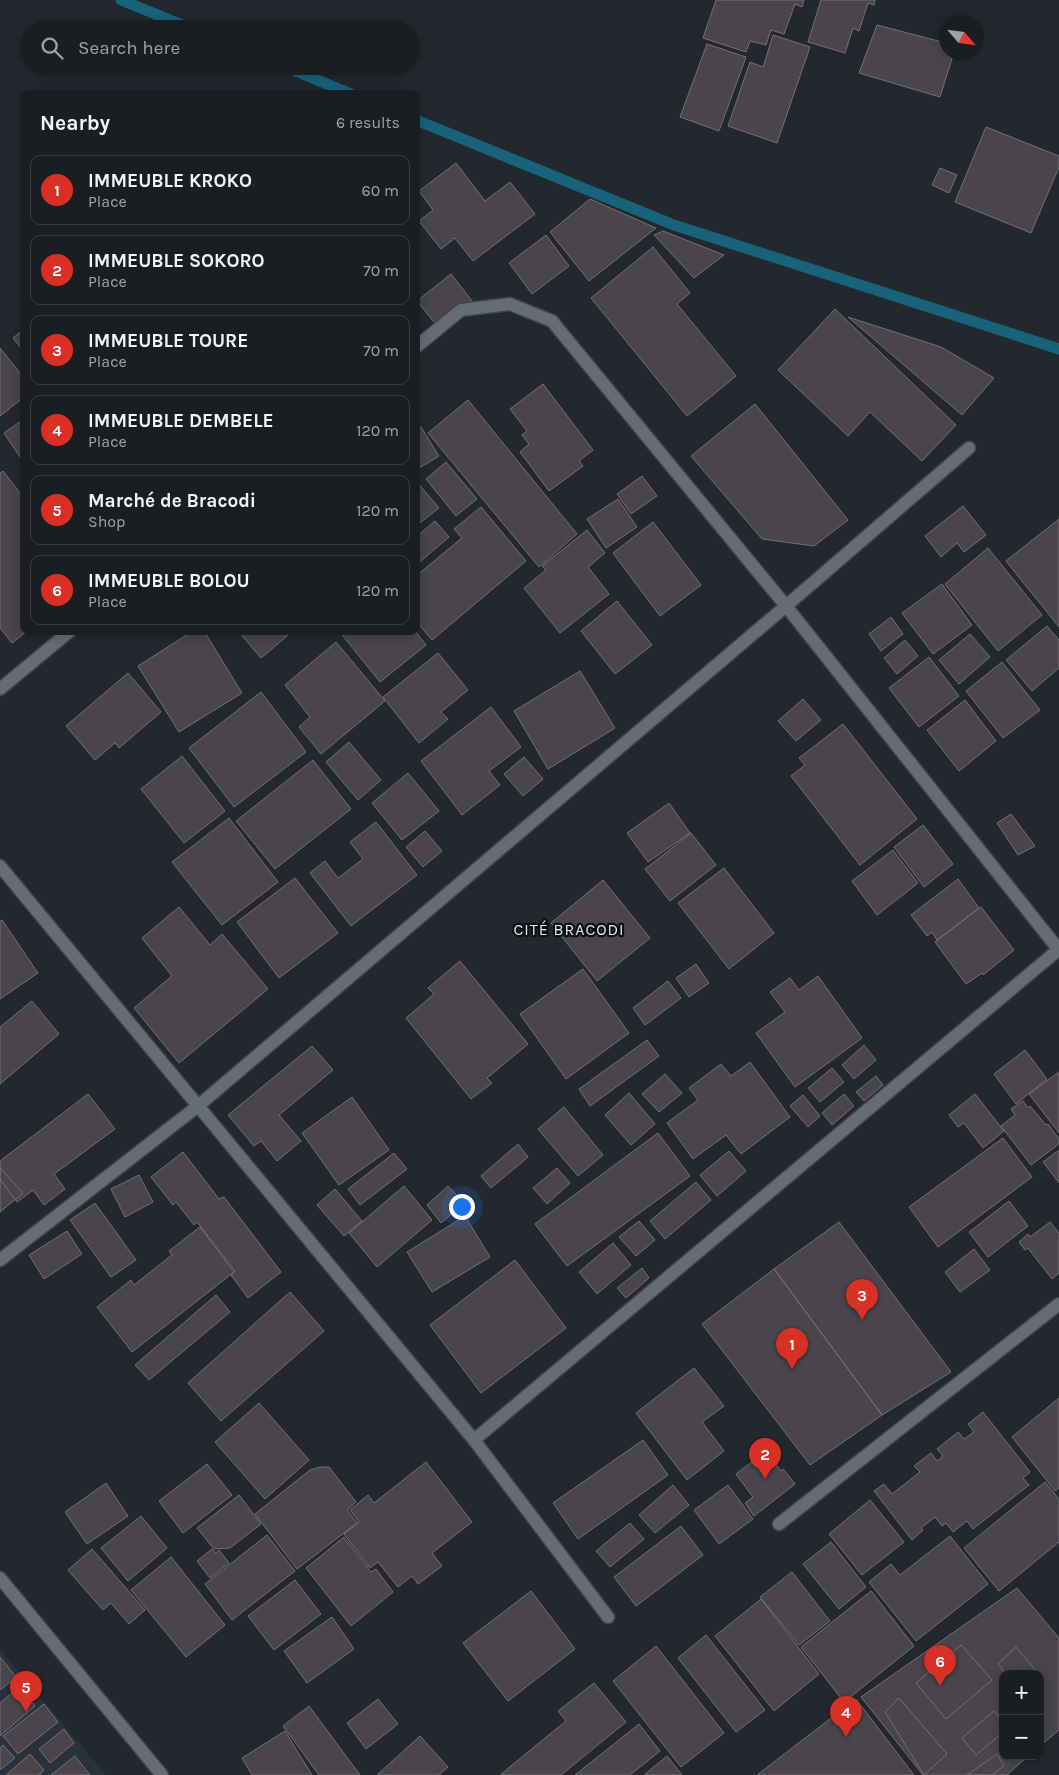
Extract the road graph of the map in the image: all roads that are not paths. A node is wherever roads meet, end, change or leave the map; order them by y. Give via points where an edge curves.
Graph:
1 (420, 344) edge
2 (969, 448) dead end
3 (786, 606) junction
4 (65, 635) edge
5 (0, 688) edge
6 (0, 866) edge
7 (1059, 950) edge
8 (198, 1106) junction
9 (0, 1260) edge
10 (1059, 1304) edge
11 (474, 1440) junction
12 (779, 1524) dead end
13 (0, 1578) edge
14 (608, 1618) dead end
15 (162, 1775) edge

1 - 3 street via 462,310 510,304 552,321
2 - 3 street
3 - 7 street
3 - 8 street
4 - 5 street
6 - 8 street
7 - 11 street
8 - 9 street
8 - 11 street
10 - 12 street
11 - 14 street
13 - 15 street

